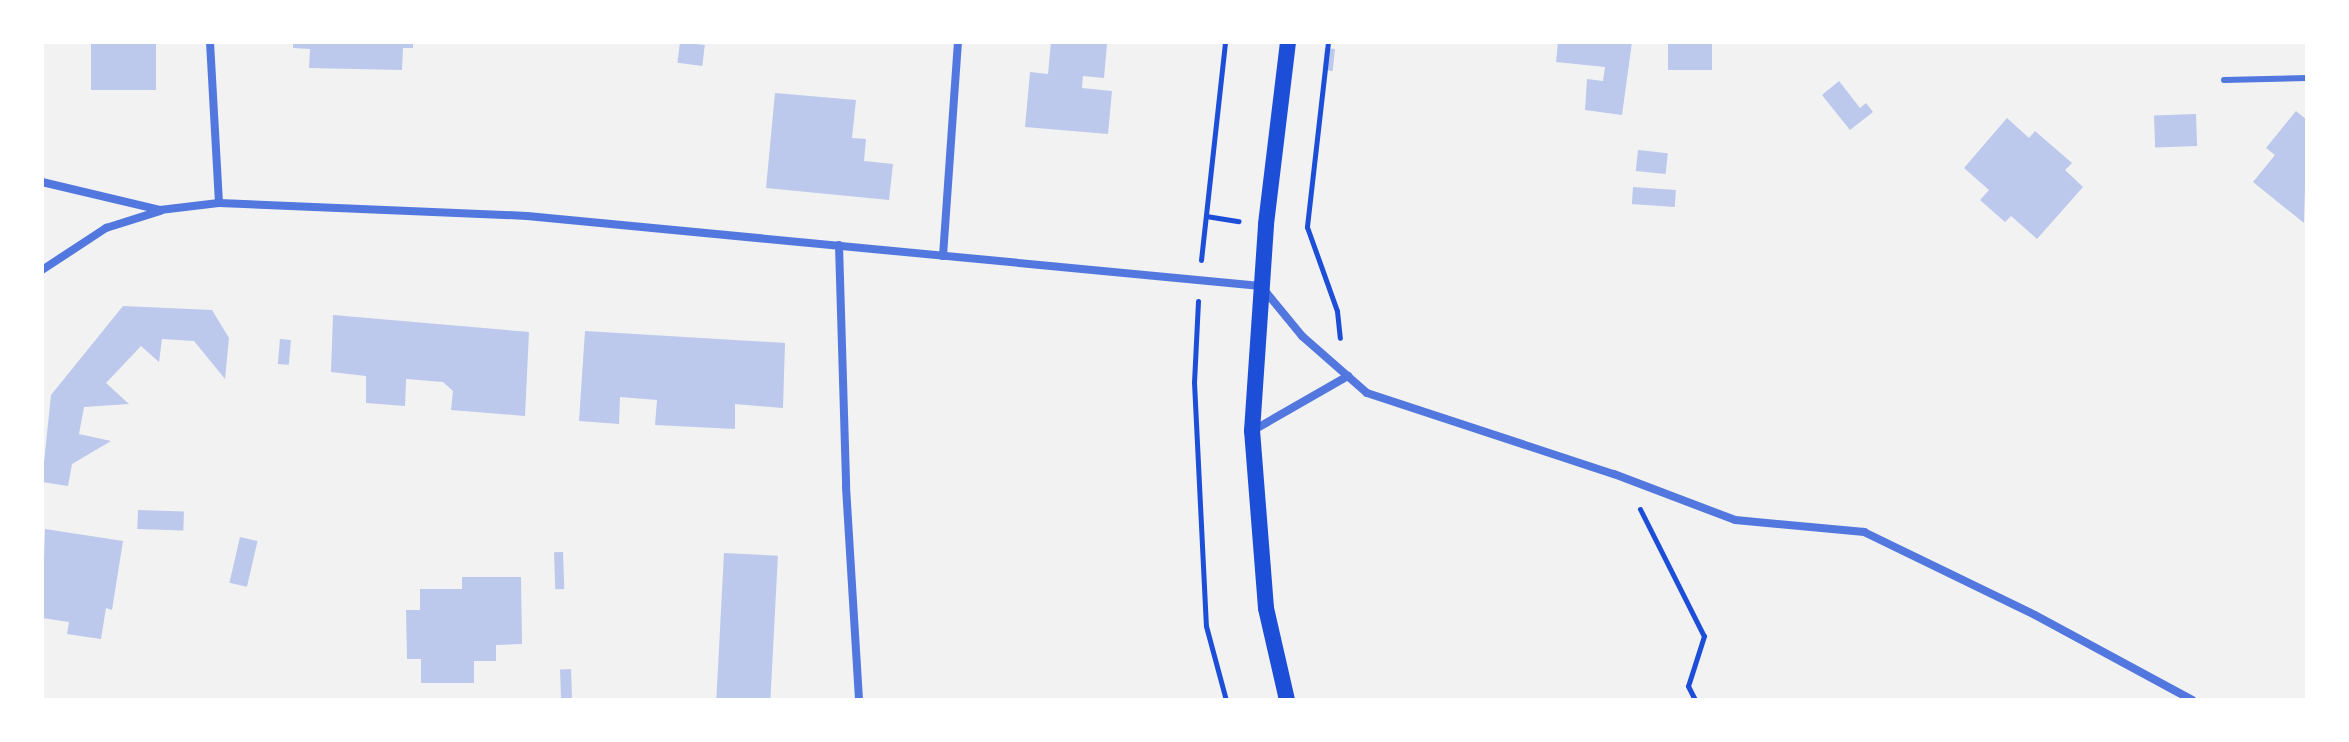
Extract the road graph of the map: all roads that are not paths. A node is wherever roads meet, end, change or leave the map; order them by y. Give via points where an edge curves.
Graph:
1 (210, 42) edge
2 (958, 42) edge
3 (1288, 42) edge
4 (2307, 78) edge
5 (2224, 80) dead end
6 (42, 182) edge
7 (219, 203) junction
8 (160, 210) junction
9 (839, 245) junction
10 (943, 256) junction
11 (42, 270) edge
12 (1261, 286) junction
13 (1348, 376) junction
14 (1252, 431) junction
15 (859, 700) edge
16 (1287, 700) edge
17 (2192, 700) edge

1 - 7 street
2 - 10 street
3 - 12 main road
4 - 5 lane
6 - 8 street
7 - 8 street
7 - 9 street via 527,216
8 - 11 street via 106,228
9 - 10 street
9 - 15 street
10 - 12 street
12 - 13 street via 1302,336
12 - 14 main road
13 - 14 street
13 - 17 street via 1367,393 1614,474 1735,520 1864,532 2035,615
14 - 16 main road via 1266,608

